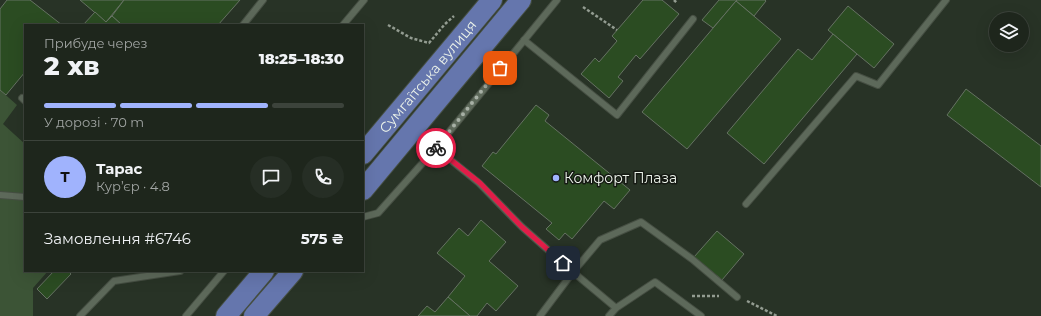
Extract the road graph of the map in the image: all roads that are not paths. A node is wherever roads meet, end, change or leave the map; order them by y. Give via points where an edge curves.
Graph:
1 (263, 0) edge
2 (364, 0) edge
3 (492, 0) edge
4 (521, 0) edge
5 (557, 0) edge
6 (946, 0) edge
7 (693, 19) dead end
8 (244, 24) edge
9 (344, 24) edge
10 (524, 40) junction
11 (436, 148) junction
12 (364, 153) edge
13 (364, 189) edge
14 (0, 194) edge
15 (24, 197) edge
16 (746, 204) dead end
17 (364, 217) edge
18 (174, 272) edge
19 (223, 272) edge
20 (263, 272) edge
21 (293, 272) edge
22 (573, 272) junction
23 (738, 296) dead end
24 (616, 308) junction
25 (80, 316) edge
26 (186, 316) edge
27 (226, 316) edge
28 (254, 316) edge
29 (540, 316) edge
30 (609, 316) edge
31 (701, 316) edge

1 - 8 lane
2 - 9 lane
3 - 12 main road, Сумгаїтська вулиця
4 - 13 main road, Сумгаїтська вулиця
5 - 10 lane
6 - 16 lane via 878,86 856,76
7 - 10 lane via 618,115
10 - 11 lane
11 - 17 lane via 378,213
11 - 22 lane via 480,183 522,227
14 - 15 lane
18 - 25 lane via 114,282
19 - 26 lane
20 - 27 main road
21 - 28 main road
22 - 23 lane via 600,240 641,222
22 - 24 lane
22 - 29 lane
24 - 30 lane
24 - 31 lane via 655,282

